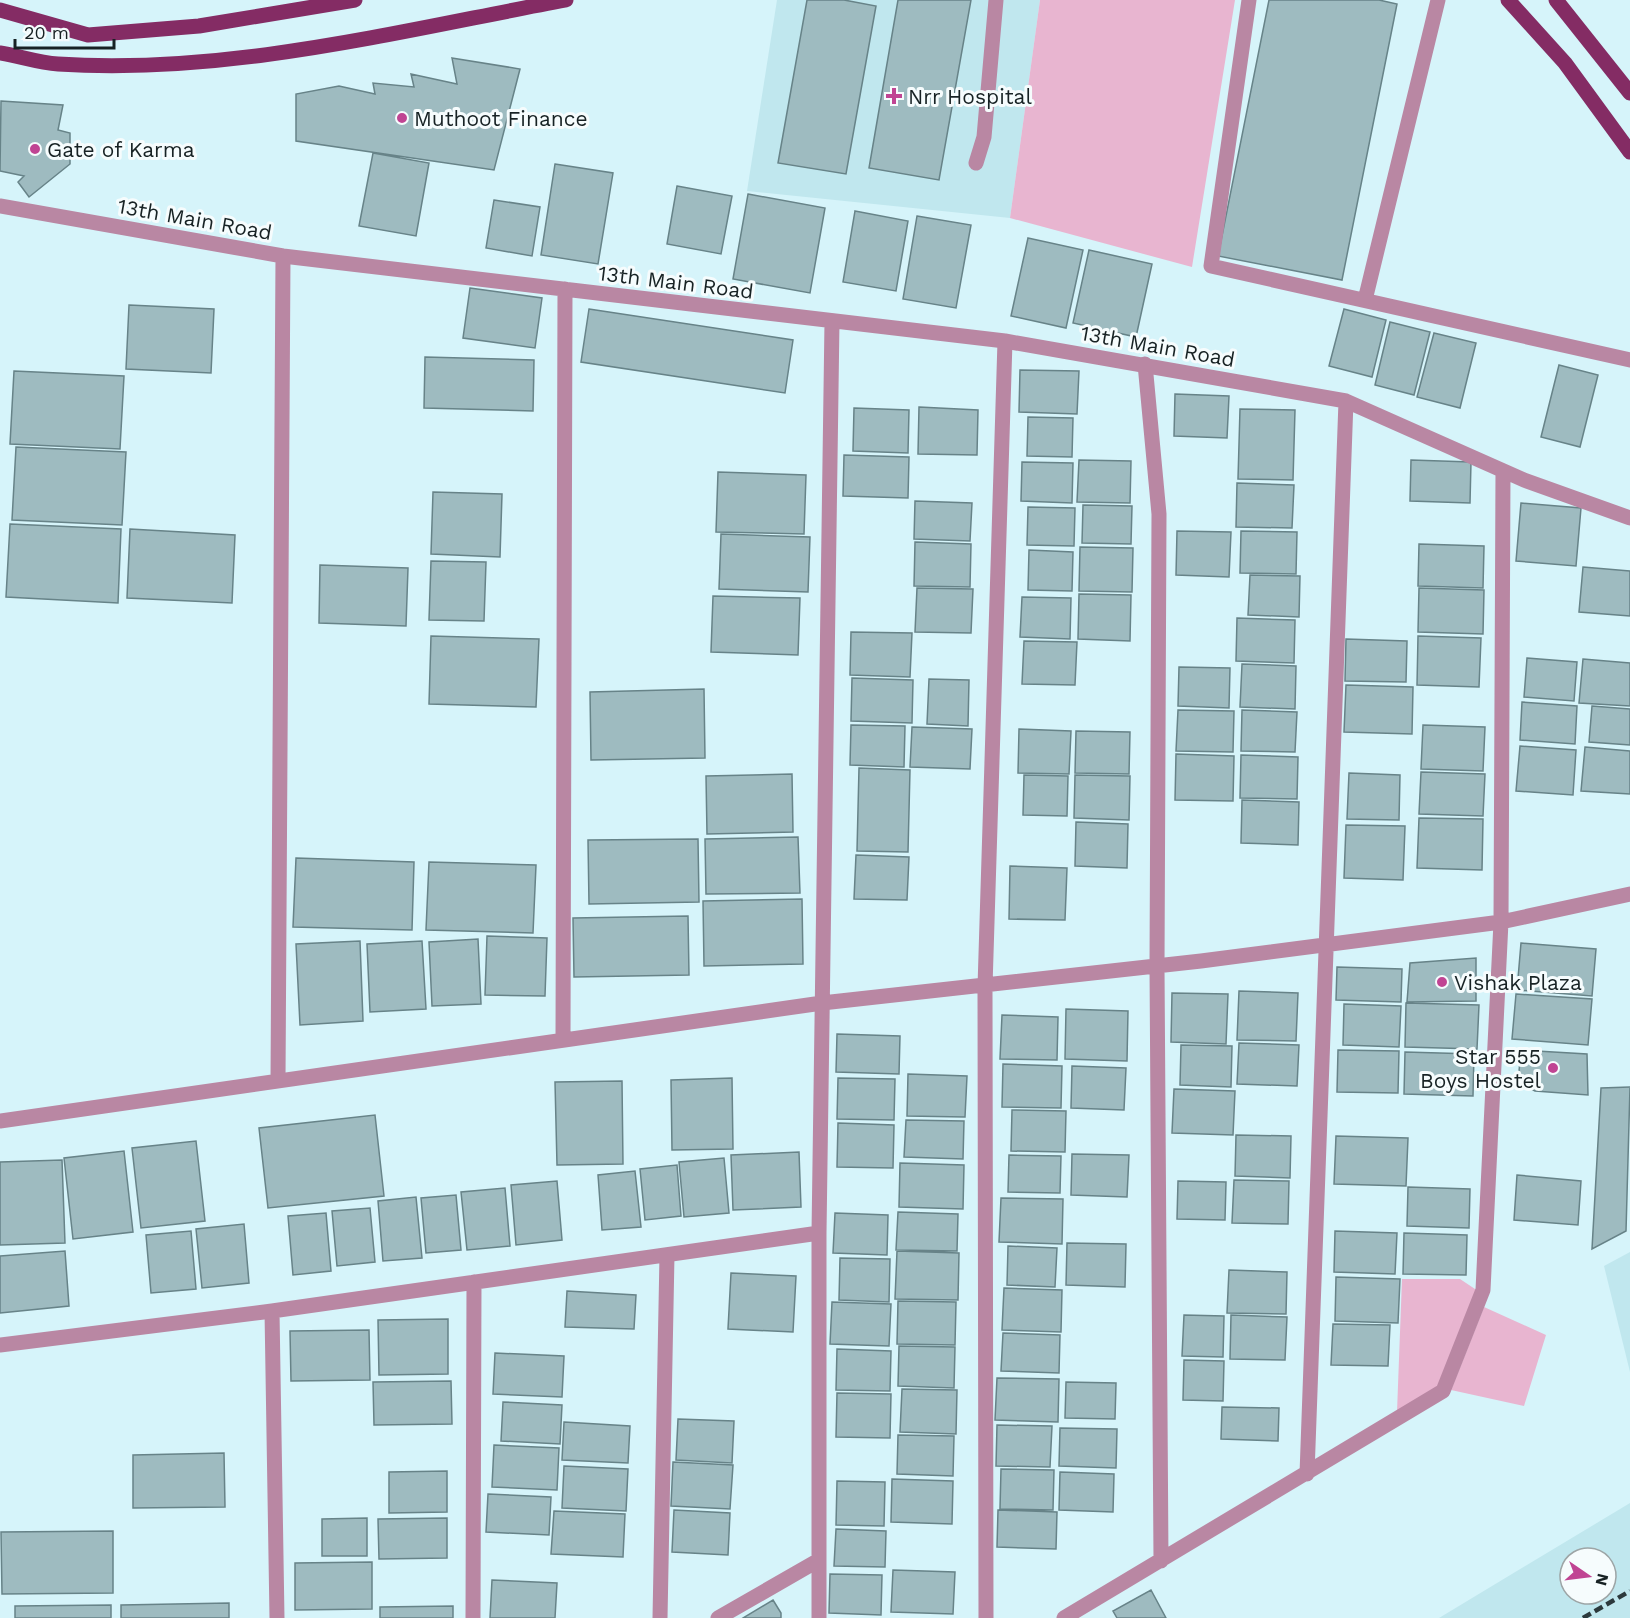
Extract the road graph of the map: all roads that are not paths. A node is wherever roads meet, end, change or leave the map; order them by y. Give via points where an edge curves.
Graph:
1 (355, 0) edge
2 (566, 0) edge
3 (996, 0) edge
4 (1250, 0) edge
5 (1438, 0) edge
6 (1508, 0) edge
7 (1556, 0) edge
8 (0, 10) edge
9 (0, 53) edge
10 (1630, 93) edge
11 (1630, 152) edge
12 (976, 163) dead end
13 (0, 206) edge
14 (283, 256) junction
15 (565, 289) junction
16 (1365, 300) junction
17 (832, 321) junction
18 (1005, 341) junction
19 (1630, 360) edge
20 (1145, 364) junction
21 (1346, 401) junction
22 (1503, 471) junction
23 (1630, 518) edge
24 (1630, 894) edge
25 (1501, 922) junction
26 (1325, 945) junction
27 (1157, 966) junction
28 (985, 987) junction
29 (822, 1003) junction
30 (563, 1039) junction
31 (279, 1081) junction
32 (0, 1122) edge
33 (819, 1233) junction
34 (667, 1255) junction
35 (474, 1282) junction
36 (272, 1311) junction
37 (0, 1345) edge
38 (1307, 1474) junction
39 (819, 1560) junction
40 (1161, 1561) junction
41 (277, 1618) edge
42 (473, 1618) edge
43 (660, 1618) edge
44 (718, 1618) edge
45 (819, 1618) edge
46 (986, 1618) edge
47 (1064, 1618) edge

1 - 8 main road via 199,26 88,35
2 - 9 main road via 282,52 159,66 56,64
3 - 12 street via 984,137
4 - 16 street via 1211,266
5 - 16 street
6 - 11 main road via 1565,63
7 - 10 main road
13 - 14 street, 13th Main Road
14 - 15 street, 13th Main Road
14 - 31 street
15 - 17 street, 13th Main Road
15 - 30 street
16 - 19 street
17 - 18 street, 13th Main Road
17 - 29 street
18 - 20 street, 13th Main Road
18 - 28 street
20 - 21 street, 13th Main Road
20 - 27 street via 1160,514
21 - 22 street, 13th Main Road
21 - 26 street
22 - 23 street, 13th Main Road
22 - 25 street
24 - 25 street
25 - 26 street
25 - 38 street via 1483,1290 1443,1391
26 - 27 street
26 - 38 street
27 - 28 street
27 - 40 street
28 - 29 street
28 - 46 street
29 - 30 street
29 - 33 street
30 - 31 street
31 - 32 street
33 - 34 street
33 - 39 street
34 - 35 street
34 - 43 street
35 - 36 street
35 - 42 street
36 - 37 street
36 - 41 street
38 - 40 street
39 - 44 street
39 - 45 street
40 - 47 street

